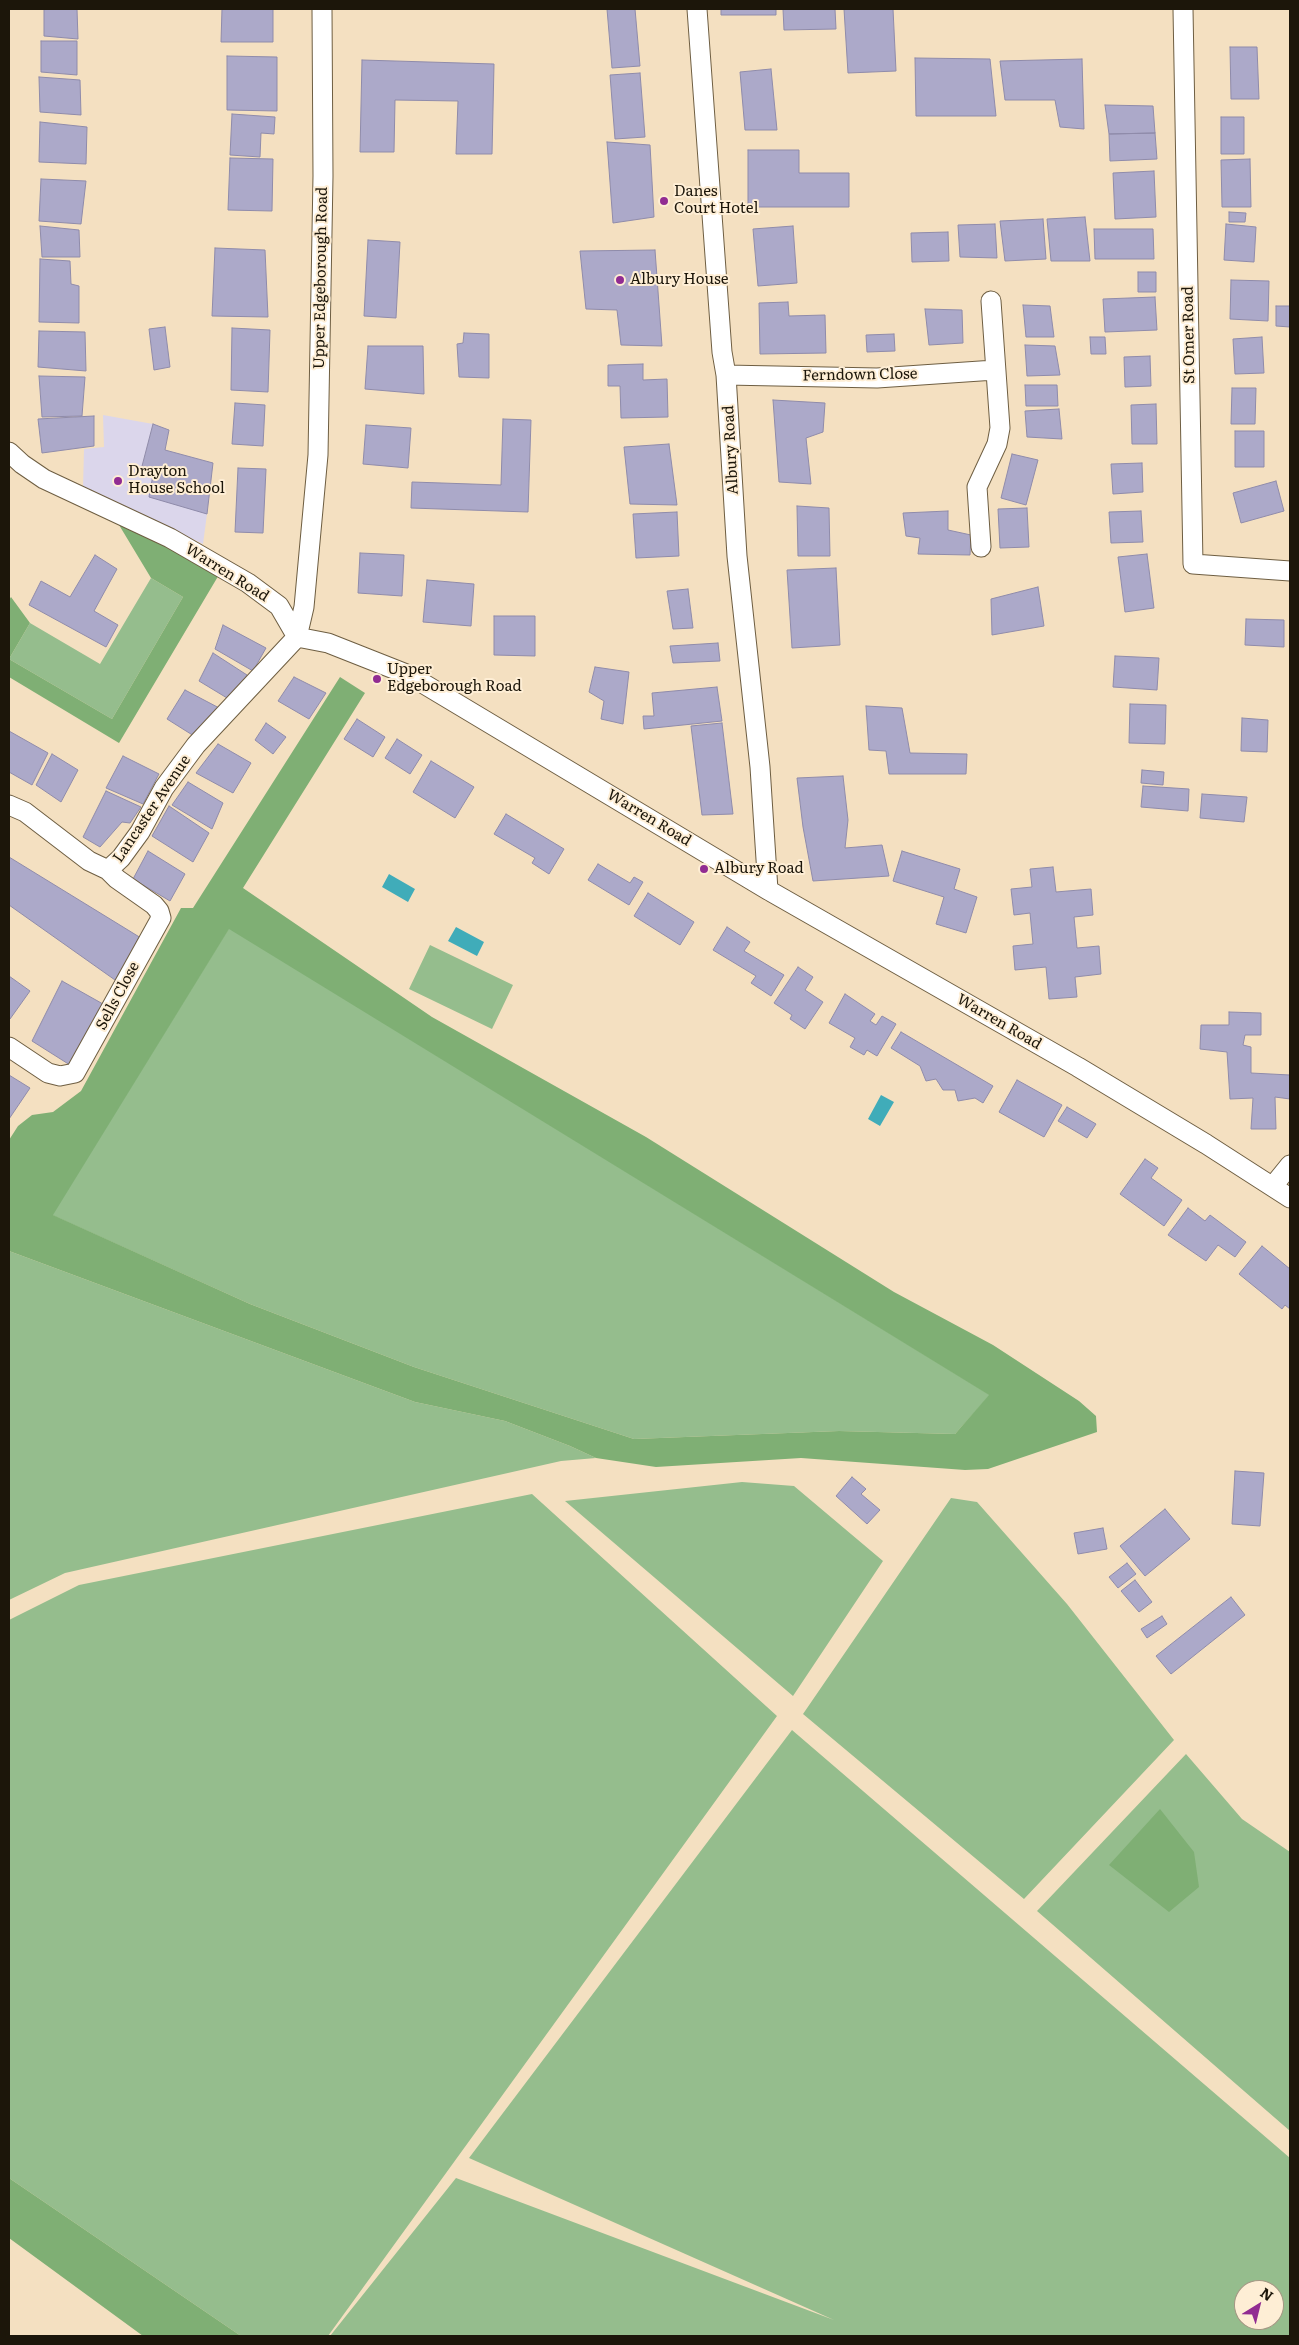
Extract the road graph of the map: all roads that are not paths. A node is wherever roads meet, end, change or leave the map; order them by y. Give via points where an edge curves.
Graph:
1 (322, 9) edge
2 (697, 9) edge
3 (1183, 9) edge
4 (992, 301) dead end
5 (995, 370) junction
6 (726, 375) junction
7 (9, 452) edge
8 (981, 547) dead end
9 (1290, 571) edge
10 (297, 637) junction
11 (9, 805) edge
12 (108, 870) junction
13 (768, 890) junction
14 (9, 1048) edge
15 (1290, 1165) edge
16 (1274, 1186) junction
17 (1290, 1198) edge

1 - 10 street, Upper Edgeborough Road via 318,455 304,607
2 - 6 street, Albury Road
3 - 9 street, St Omer Road via 1193,564
4 - 5 street
5 - 6 street, Ferndown Close via 877,378
5 - 8 street via 1000,428 997,444 976,487
6 - 13 street, Albury Road via 737,556 760,767
7 - 10 street, Warren Road via 44,479 151,529 248,583 278,606
10 - 12 street, Lancaster Avenue via 192,751 164,788 140,832
10 - 13 street, Warren Road via 328,643 408,675
11 - 12 street, Lancaster Avenue via 25,812 89,861
12 - 14 street, Sells Close via 154,905 161,918 81,1064 75,1073 60,1076 48,1073
13 - 16 street, Warren Road via 1078,1067
15 - 16 street
16 - 17 street, Warren Road

